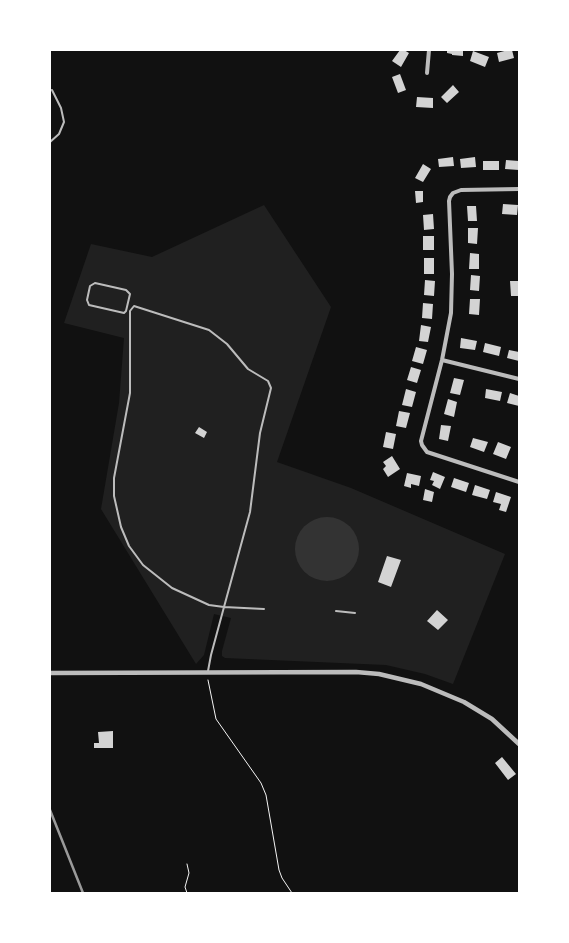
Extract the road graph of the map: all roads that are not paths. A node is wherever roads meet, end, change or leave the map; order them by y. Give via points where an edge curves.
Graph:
1 (429, 50) edge
2 (427, 73) dead end
3 (52, 90) dead end
4 (50, 142) edge
5 (519, 189) edge
6 (128, 307) junction
7 (131, 308) junction
8 (442, 360) junction
9 (519, 379) edge
10 (519, 482) edge
11 (224, 607) junction
12 (264, 609) dead end
13 (336, 611) dead end
14 (355, 613) dead end
15 (50, 673) edge
16 (207, 673) junction
17 (519, 744) edge

1 - 2 street
3 - 4 lane via 64,122 59,134
5 - 8 street via 460,190 450,197 452,298
6 - 6 lane via 130,294 126,290 96,282 90,286 87,300 90,305 124,312
6 - 7 lane
7 - 11 lane via 130,393 114,478 119,520 133,551 152,574 185,595 209,606
7 - 11 lane via 209,330 227,344 248,369 270,384 250,512
8 - 9 street
8 - 10 street via 421,441 424,449
11 - 12 lane
11 - 16 lane
13 - 14 lane
15 - 16 street
16 - 17 street via 356,672 407,680 464,702 492,719

